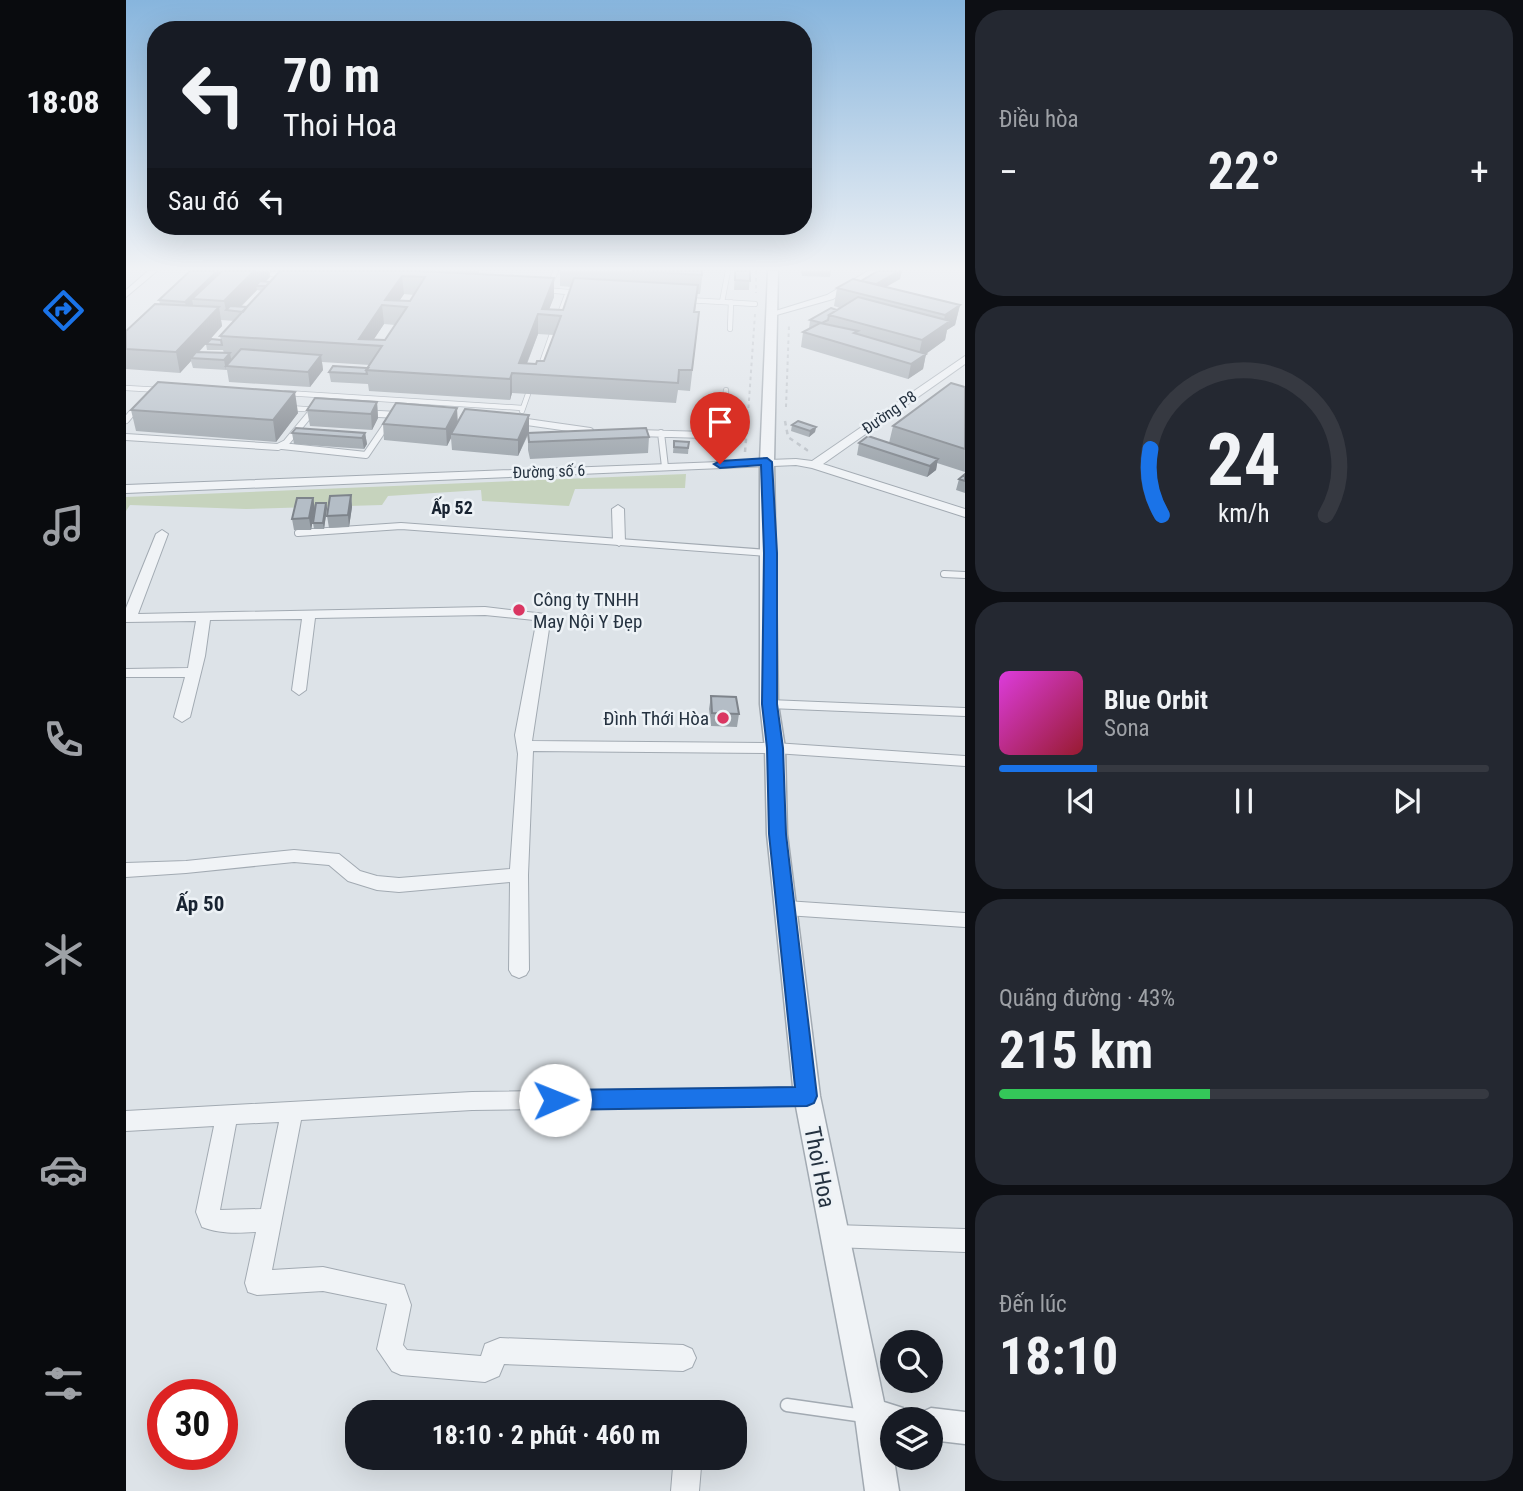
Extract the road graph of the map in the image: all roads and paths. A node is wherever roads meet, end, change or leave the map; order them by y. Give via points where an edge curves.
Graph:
1 (550, 341) edge
2 (753, 341) edge
3 (770, 341) edge
4 (789, 341) edge
5 (965, 359) edge
6 (536, 377) edge
7 (126, 388) edge
8 (154, 390) junction
9 (726, 390) dead end
10 (169, 391) edge
11 (277, 392) edge
12 (528, 394) dead end
13 (323, 395) junction
14 (401, 401) junction
15 (279, 407) edge
16 (522, 408) junction
17 (314, 410) junction
18 (327, 410) edge
19 (366, 413) edge
20 (393, 415) junction
21 (405, 416) edge
22 (126, 420) edge
23 (509, 421) edge
24 (522, 421) junction
25 (598, 431) edge
26 (623, 432) edge
27 (662, 433) junction
28 (126, 437) edge
29 (282, 446) junction
30 (757, 462) junction
31 (796, 462) junction
32 (814, 465) junction
33 (665, 467) junction
34 (126, 489) edge
35 (618, 509) dead end
36 (965, 513) edge
37 (298, 533) dead end
38 (162, 534) dead end
39 (619, 542) junction
40 (770, 553) junction
41 (944, 574) dead end
42 (965, 575) edge
43 (309, 614) junction
44 (204, 615) junction
45 (127, 618) edge
46 (194, 672) junction
47 (126, 673) edge
48 (299, 690) dead end
49 (769, 704) junction
50 (965, 712) edge
51 (182, 717) dead end
52 (525, 746) junction
53 (775, 748) junction
54 (965, 761) edge
55 (126, 870) edge
56 (519, 876) junction
57 (786, 908) junction
58 (965, 919) edge
59 (519, 970) dead end
60 (807, 1096) junction
61 (292, 1111) junction
62 (227, 1115) junction
63 (126, 1121) edge
64 (268, 1220) junction
65 (834, 1236) junction
66 (965, 1241) edge
67 (683, 1358) dead end
68 (787, 1405) dead end
69 (880, 1410) edge
70 (880, 1418) edge
71 (943, 1425) edge
72 (965, 1428) edge
73 (882, 1470) edge
74 (882, 1491) edge

1 - 6 lane
2 - 30 path via 748,450 743,454
3 - 30 street, Thoi Hoa
4 - 31 path via 786,438 807,450
5 - 32 street, Đường P8
7 - 8 lane
8 - 10 lane
8 - 22 lane
9 - 27 lane via 722,426 705,435
11 - 13 lane
12 - 16 lane
13 - 14 lane
13 - 17 lane
14 - 16 lane
14 - 20 lane
15 - 17 lane
16 - 24 lane
17 - 18 lane
17 - 29 lane
19 - 20 lane
20 - 21 lane
20 - 29 lane via 366,455
23 - 24 lane
24 - 25 lane
26 - 27 lane
27 - 33 lane
28 - 29 lane
30 - 31 street, Đường số 6
30 - 33 street, Đường số 6
30 - 40 street, Thoi Hoa
31 - 32 street, Đường số 6
32 - 36 street, Đường số 6
33 - 34 street, Đường số 6
35 - 39 street
37 - 39 lane via 401,526
38 - 45 street
39 - 40 lane
40 - 49 street, Thoi Hoa
41 - 42 lane
43 - 44 street
43 - 48 street
43 - 52 street via 485,611 540,617
44 - 45 street
44 - 46 street
46 - 47 street
46 - 51 street
49 - 50 lane
49 - 53 street, Thoi Hoa
52 - 53 street
52 - 56 street
53 - 54 street
53 - 57 street, Thoi Hoa via 777,834
55 - 56 street via 294,856 333,859 354,876 388,884
56 - 59 street
57 - 58 street
57 - 60 street, Thoi Hoa
60 - 61 street via 471,1101
60 - 65 street, Thoi Hoa
61 - 62 street
61 - 64 street
62 - 63 street
62 - 64 street via 210,1219
64 - 67 street via 257,1283 323,1279 395,1294 399,1305 390,1349 401,1362 482,1370 490,1367 494,1353 500,1351
65 - 66 street
65 - 69 street, Thoi Hoa
68 - 70 lane
71 - 72 street
73 - 74 street, Thoi Hoa

